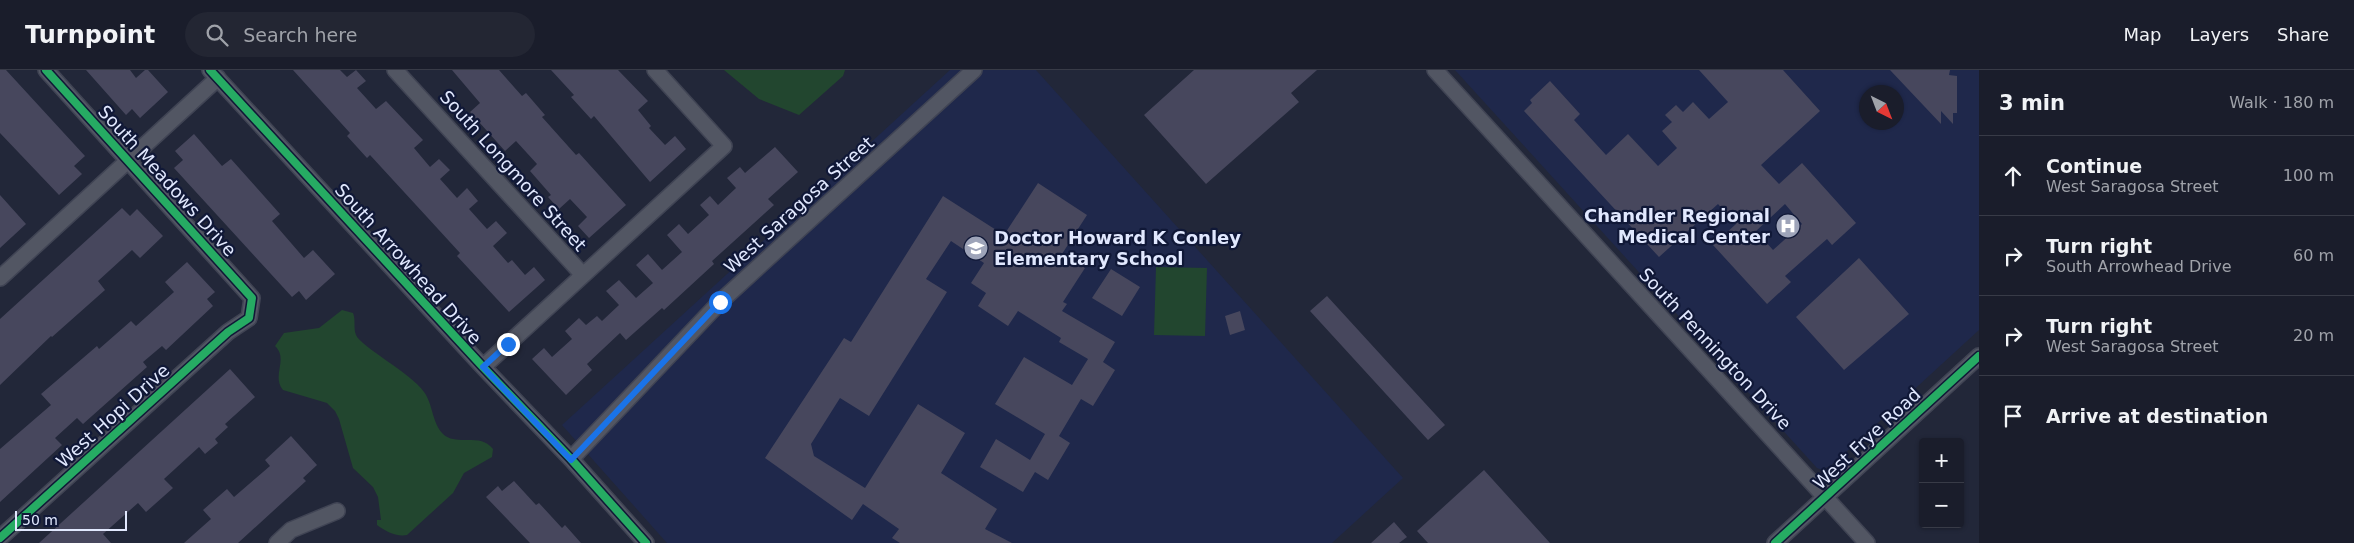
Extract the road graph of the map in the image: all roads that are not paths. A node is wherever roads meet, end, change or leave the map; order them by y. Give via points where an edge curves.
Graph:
1 (46, 70) edge
2 (395, 70) edge
3 (655, 70) edge
4 (974, 70) edge
5 (1435, 70) edge
6 (214, 74) edge
7 (129, 161) junction
8 (582, 275) junction
9 (0, 278) edge
10 (249, 318) joint
11 (1979, 356) edge
12 (483, 367) junction
13 (571, 460) junction
14 (1826, 497) junction
15 (337, 510) dead end
16 (0, 538) edge
17 (277, 543) edge
18 (646, 543) edge
19 (1775, 543) edge
20 (1867, 543) edge

1 - 7 street, South Meadows Drive
2 - 8 street, South Longmore Street
3 - 8 street via 724,146
4 - 13 street, West Saragosa Street via 720,302
5 - 14 street, South Pennington Drive
6 - 7 street
6 - 12 street, South Arrowhead Drive
7 - 9 street
7 - 10 street, South Meadows Drive via 252,298
8 - 12 street
10 - 16 street, West Hopi Drive via 228,332
11 - 14 street, West Frye Road
12 - 13 street, South Arrowhead Drive
13 - 18 street, South Arrowhead Drive
14 - 19 street, West Frye Road
14 - 20 street, South Pennington Drive
15 - 17 street via 291,530

